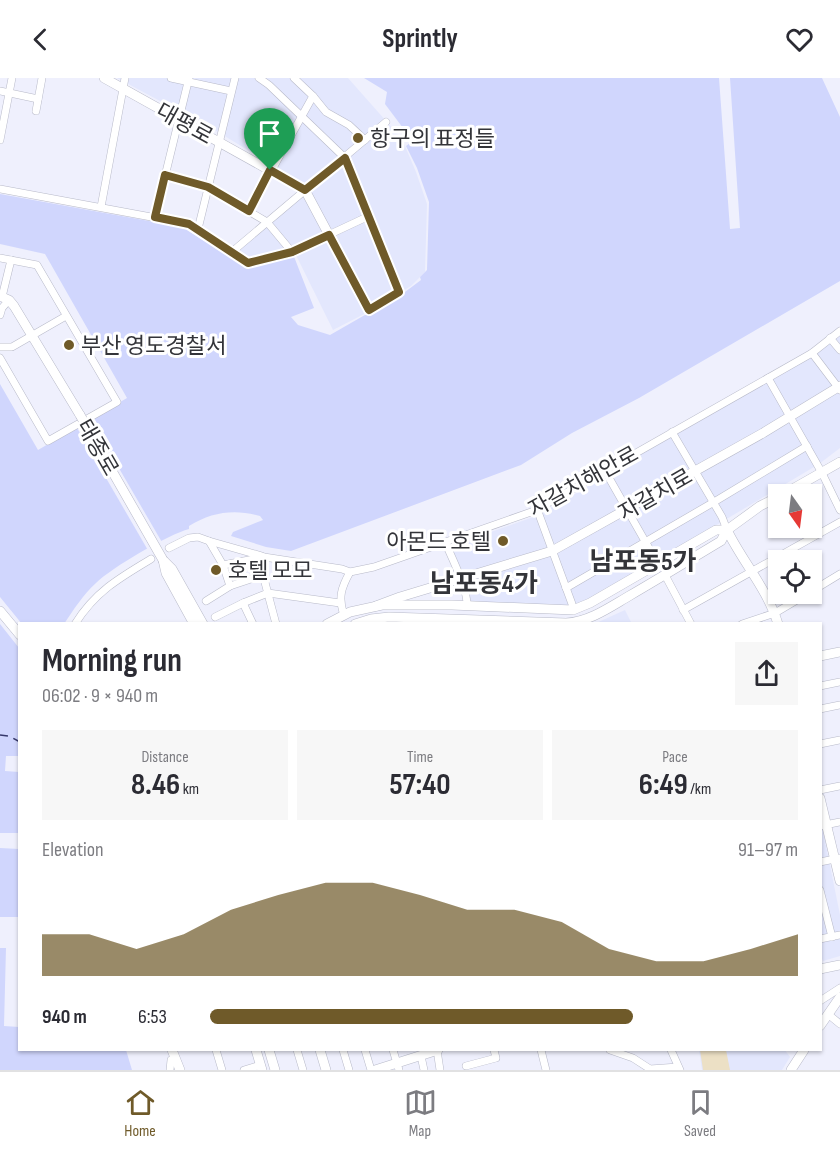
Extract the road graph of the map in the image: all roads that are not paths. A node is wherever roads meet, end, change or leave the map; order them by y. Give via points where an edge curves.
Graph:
1 (12, 78) edge
2 (42, 78) edge
3 (104, 78) edge
4 (125, 78) edge
5 (171, 78) edge
6 (235, 78) edge
7 (259, 78) edge
8 (294, 78) edge
9 (189, 80) edge
10 (123, 88) junction
11 (231, 91) junction
12 (0, 92) edge
13 (9, 93) junction
14 (313, 96) junction
15 (38, 99) junction
16 (36, 111) dead end
17 (302, 115) junction
18 (179, 120) junction
19 (386, 122) dead end
20 (0, 140) edge
21 (365, 140) junction
22 (218, 141) junction
23 (345, 158) junction
24 (270, 170) junction
25 (165, 175) junction
26 (208, 187) junction
27 (0, 189) edge
28 (305, 190) junction
29 (101, 207) junction
30 (249, 211) junction
31 (369, 216) junction
32 (155, 217) junction
33 (267, 222) junction
34 (198, 229) junction
35 (329, 235) junction
36 (233, 251) junction
37 (292, 252) junction
38 (0, 258) edge
39 (11, 260) junction
40 (4, 298) edge
41 (369, 310) joint
42 (0, 315) edge
43 (66, 316) junction
44 (840, 331) edge
45 (32, 335) junction
46 (831, 338) junction
47 (0, 347) edge
48 (840, 350) edge
49 (812, 352) junction
50 (0, 358) edge
51 (768, 378) junction
52 (839, 387) edge
53 (790, 417) junction
54 (82, 418) junction
55 (672, 432) junction
56 (807, 446) junction
57 (840, 462) edge
58 (604, 470) junction
59 (696, 471) junction
60 (822, 473) junction
61 (802, 484) edge
62 (714, 502) junction
63 (768, 502) edge
64 (537, 509) junction
65 (627, 510) junction
66 (840, 510) edge
67 (840, 522) edge
68 (727, 530) junction
69 (209, 541) junction
70 (445, 542) junction
71 (645, 542) junction
72 (169, 548) dead end
73 (552, 551) junction
74 (264, 557) junction
75 (150, 559) dead end
76 (163, 560) junction
77 (658, 564) junction
78 (223, 565) junction
79 (350, 572) junction
80 (752, 572) junction
81 (840, 574) edge
82 (665, 575) junction
83 (460, 580) junction
84 (822, 585) edge
85 (230, 586) junction
86 (566, 588) junction
87 (268, 594) junction
88 (206, 601) dead end
89 (243, 603) junction
90 (340, 603) junction
91 (790, 604) edge
92 (376, 606) junction
93 (467, 606) junction
94 (573, 610) junction
95 (683, 610) junction
96 (0, 611) edge
97 (775, 613) junction
98 (344, 615) junction
99 (215, 617) dead end
100 (390, 620) edge
101 (77, 622) edge
102 (193, 622) edge
103 (202, 622) edge
104 (252, 622) edge
105 (275, 622) edge
106 (331, 622) edge
107 (361, 622) edge
108 (478, 622) edge
109 (580, 622) edge
110 (690, 622) edge
111 (748, 622) edge
112 (777, 622) edge
113 (18, 633) edge
114 (840, 652) edge
115 (822, 656) edge
116 (840, 682) edge
117 (822, 686) edge
118 (840, 705) edge
119 (822, 709) edge
120 (840, 740) edge
121 (822, 744) edge
122 (840, 786) edge
123 (822, 790) edge
124 (840, 822) edge
125 (824, 826) edge
126 (838, 858) edge
127 (822, 862) edge
128 (840, 881) edge
129 (822, 898) edge
130 (840, 935) edge
131 (832, 937) junction
132 (822, 939) edge
133 (840, 965) edge
134 (822, 966) edge
135 (840, 988) edge
136 (840, 997) edge
137 (822, 1000) edge
138 (829, 1015) junction
139 (822, 1024) edge
140 (840, 1024) edge
141 (216, 1051) edge
142 (256, 1051) edge
143 (269, 1051) edge
144 (297, 1051) edge
145 (320, 1051) edge
146 (344, 1051) edge
147 (365, 1051) edge
148 (393, 1051) edge
149 (435, 1051) edge
150 (438, 1051) edge
151 (494, 1051) edge
152 (541, 1051) edge
153 (612, 1051) edge
154 (671, 1051) edge
155 (803, 1051) edge
156 (421, 1056) junction
157 (171, 1060) edge
158 (398, 1066) edge
159 (466, 1066) dead end
160 (261, 1067) edge
161 (679, 1068) edge
162 (180, 1070) edge
163 (222, 1070) edge
164 (244, 1070) edge
165 (275, 1070) edge
166 (303, 1070) edge
167 (326, 1070) edge
168 (349, 1070) edge
169 (371, 1070) edge
170 (375, 1070) edge
171 (424, 1070) edge
172 (440, 1070) edge
173 (546, 1070) edge
174 (791, 1070) edge

1 - 13 street
2 - 15 street
3 - 10 main road, 대평로
4 - 10 street
5 - 9 street
6 - 11 street
7 - 17 street
8 - 14 street
9 - 11 street
9 - 18 street
10 - 18 main road, 대평로
10 - 29 street
11 - 22 street
12 - 13 street
13 - 15 street
13 - 20 street
14 - 17 street
14 - 21 street via 326,112
15 - 16 street
17 - 23 street
17 - 24 street
18 - 22 main road, 대평로
18 - 25 street
19 - 21 street
21 - 23 street
22 - 24 main road, 대평로
22 - 26 street
23 - 28 street
23 - 31 street
24 - 28 main road, 대평로
24 - 30 street
25 - 26 street
25 - 32 street
26 - 30 street
26 - 34 street
27 - 29 street
28 - 33 street
28 - 35 main road
29 - 32 street
30 - 33 street
31 - 35 street
31 - 41 street via 399,292
32 - 34 street
33 - 36 street
33 - 37 street
34 - 36 street
35 - 37 street
35 - 41 main road
36 - 37 street via 248,263
38 - 39 street
39 - 40 street
39 - 43 street via 38,265
40 - 42 street
40 - 45 main road, 태종로 via 14,306
43 - 45 street
43 - 54 street via 117,402
44 - 46 street, 자갈치해안로
45 - 47 street via 12,347
45 - 54 main road, 태종로
46 - 48 street
46 - 49 street, 자갈치해안로
49 - 51 street, 자갈치해안로
49 - 52 street
50 - 54 street via 48,441
51 - 53 street
51 - 55 street, 자갈치해안로
52 - 53 main road, 자갈치로
53 - 56 street
53 - 59 main road, 자갈치로
54 - 76 main road, 태종로, bridge
55 - 58 street, 자갈치해안로
55 - 59 street
56 - 60 street
56 - 62 street
57 - 60 main road
58 - 64 street, 자갈치해안로
58 - 65 street
59 - 62 street
59 - 65 main road, 자갈치로
60 - 61 main road
60 - 66 street
62 - 68 street
62 - 71 street
63 - 68 main road
64 - 70 street, 자갈치해안로
64 - 73 street
65 - 71 street
65 - 73 main road, 자갈치로
67 - 80 street
68 - 77 main road via 716,530
68 - 80 main road
68 - 82 main road via 721,541
69 - 72 street via 189,538
69 - 74 street
69 - 78 street
70 - 79 street, 자갈치해안로
70 - 83 street
71 - 77 street
71 - 86 street
73 - 83 main road, 자갈치로
73 - 86 street
74 - 78 street
74 - 79 street
75 - 101 street via 94,598
76 - 102 main road, 태종로
76 - 103 main road, 태종로
77 - 94 main road
78 - 85 street
79 - 90 street via 342,587
80 - 95 street
80 - 97 main road
81 - 84 street
82 - 95 street
82 - 109 main road
83 - 92 main road, 자갈치로
83 - 93 street
85 - 87 street via 263,575
85 - 88 street
86 - 94 street
87 - 89 street
87 - 90 street
87 - 105 street
89 - 99 street
89 - 104 street
90 - 98 street
91 - 97 street
92 - 93 main road
92 - 98 main road
93 - 94 main road
95 - 110 street
96 - 113 main road
97 - 111 street
97 - 112 main road
98 - 106 main road
100 - 107 main road
100 - 108 main road
114 - 115 main road
116 - 117 street
118 - 119 street
120 - 121 street
122 - 123 street
124 - 125 street
125 - 126 main road
126 - 127 street
126 - 128 main road
129 - 131 street
130 - 131 street
131 - 132 street
133 - 134 main road
135 - 137 street
136 - 138 main road
138 - 139 main road
138 - 140 street
141 - 163 street
142 - 160 main road
143 - 165 main road
144 - 166 street
145 - 167 main road
146 - 168 street
147 - 169 street
148 - 158 street
149 - 156 main road
150 - 172 street
151 - 159 street via 496,1058
152 - 173 street
153 - 161 street via 650,1069
154 - 161 street
155 - 174 main road
156 - 158 main road
156 - 171 street
157 - 162 main road
158 - 170 main road
160 - 164 street

